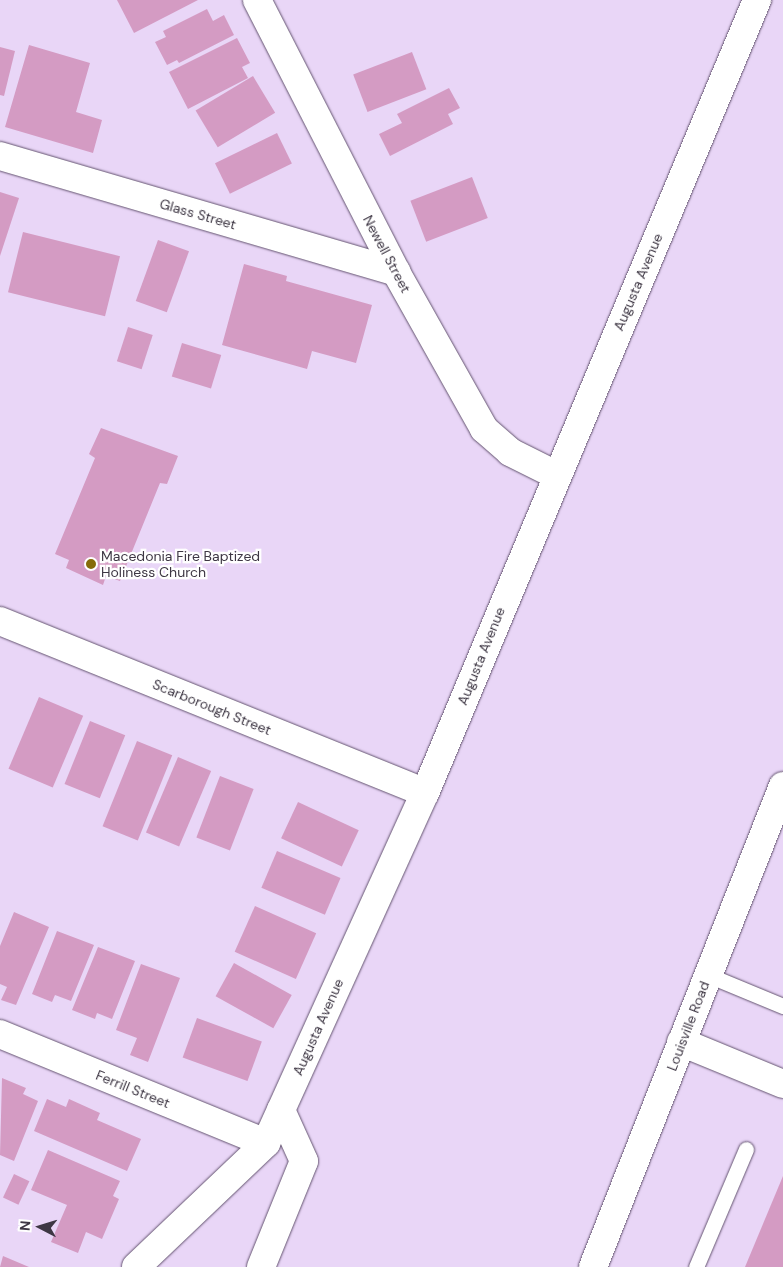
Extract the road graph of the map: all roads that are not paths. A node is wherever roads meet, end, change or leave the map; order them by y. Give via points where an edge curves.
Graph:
1 (257, 0) edge
2 (758, 0) edge
3 (0, 156) edge
4 (396, 272) junction
5 (556, 475) junction
6 (0, 621) edge
7 (783, 786) edge
8 (425, 793) junction
9 (708, 975) junction
10 (783, 1006) edge
11 (0, 1034) edge
12 (681, 1042) junction
13 (783, 1084) edge
14 (281, 1110) junction
15 (266, 1143) junction
16 (746, 1149) dead end
17 (136, 1267) edge
18 (261, 1267) edge
19 (593, 1267) edge
20 (696, 1267) edge

1 - 4 street, Newell Street
2 - 5 street, Augusta Avenue
3 - 4 street, Glass Street
4 - 5 street, Newell Street via 484,429 510,452
5 - 8 street, Augusta Avenue
6 - 8 street, Scarborough Street
7 - 9 street, Louisville Road
8 - 14 street, Augusta Avenue
9 - 10 lane
9 - 12 street, Louisville Road
11 - 15 street, Ferrill Street
12 - 13 street
12 - 19 street, Louisville Road
14 - 15 street, Augusta Avenue
14 - 18 street via 304,1161
15 - 17 street, Augusta Avenue
16 - 20 lane

